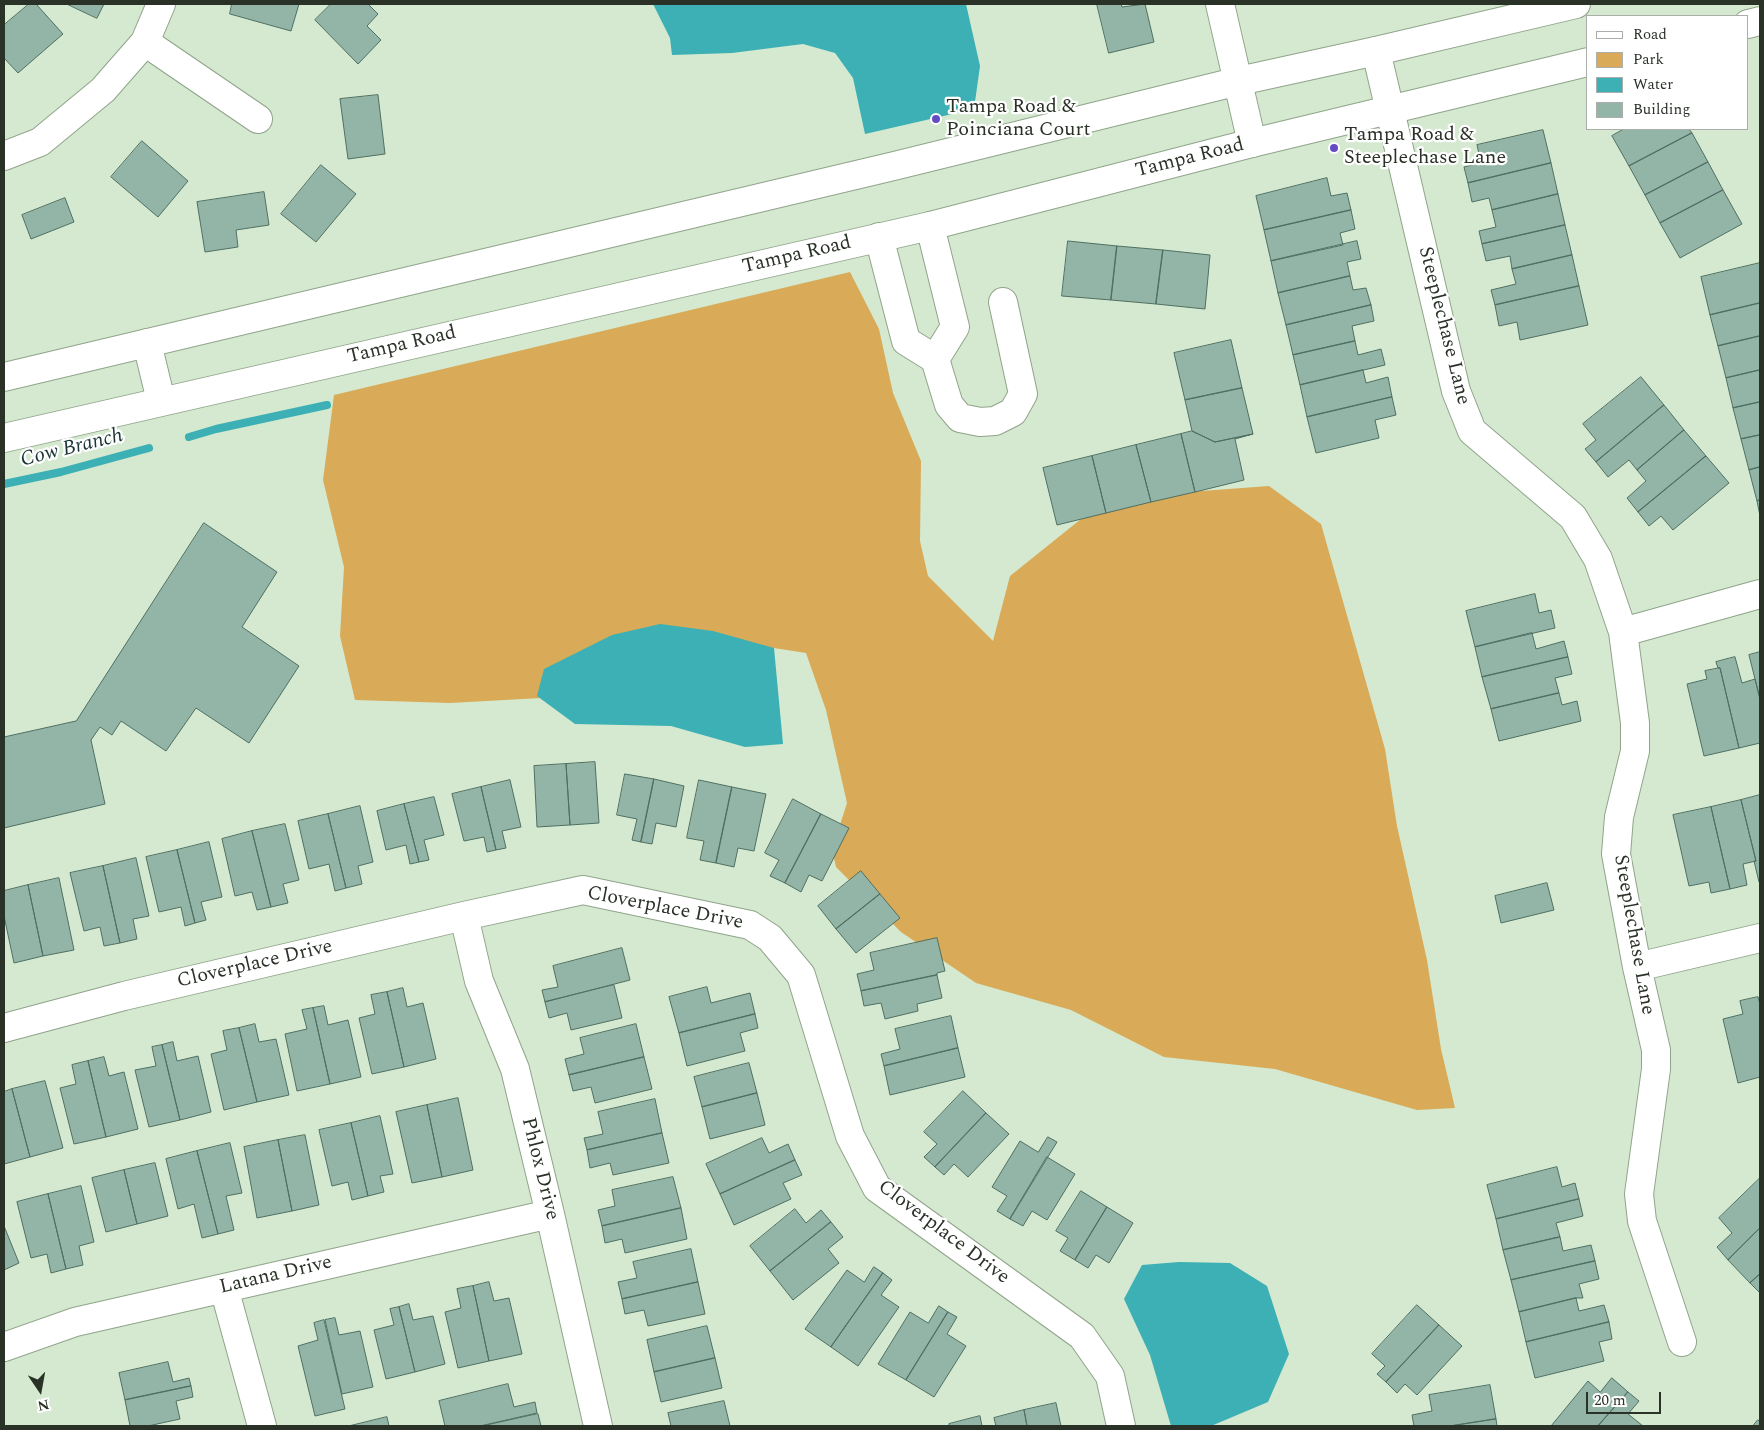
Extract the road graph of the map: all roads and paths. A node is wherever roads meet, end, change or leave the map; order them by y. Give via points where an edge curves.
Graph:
1 (161, 4) edge
2 (1220, 4) edge
3 (1576, 4) edge
4 (145, 42) junction
5 (1376, 51) junction
6 (1586, 62) edge
7 (1239, 81) junction
8 (1390, 109) junction
9 (258, 119) dead end
10 (1252, 143) junction
11 (4, 156) edge
12 (930, 226) junction
13 (879, 237) junction
14 (1004, 302) dead end
15 (147, 343) junction
16 (935, 359) junction
17 (4, 377) edge
18 (161, 402) junction
19 (4, 438) edge
20 (1760, 594) edge
21 (1623, 632) junction
22 (464, 916) junction
23 (1760, 938) edge
24 (1637, 967) junction
25 (4, 1028) edge
26 (550, 1214) junction
27 (224, 1288) junction
28 (1682, 1342) dead end
29 (4, 1347) edge
30 (262, 1426) edge
31 (598, 1426) edge
32 (1122, 1426) edge

1 - 4 street
2 - 7 street
3 - 5 street
4 - 9 street
4 - 11 street via 103,90 40,142
5 - 7 street
5 - 8 street, Steeplechase Lane
6 - 8 street, Tampa Road
7 - 10 street
7 - 15 street via 875,171
8 - 10 street, Tampa Road
8 - 21 street, Steeplechase Lane via 1456,391 1472,431 1573,516 1598,559
10 - 12 street, Tampa Road
12 - 13 street, Tampa Road
12 - 16 street via 955,327
13 - 16 street via 906,342
13 - 18 street, Tampa Road
14 - 16 street via 1023,394 1013,412 995,421 960,418 949,405
15 - 17 street
15 - 18 street
18 - 19 street, Tampa Road
20 - 21 street
21 - 24 street, Steeplechase Lane via 1635,723 1635,751 1620,817 1616,854
22 - 25 street, Cloverplace Drive via 124,996
22 - 26 street, Phlox Drive via 479,981 515,1069
22 - 32 street, Cloverplace Drive via 583,890 750,925 770,938 802,975 850,1136 877,1188 1082,1336 1110,1376
23 - 24 street
24 - 28 street, Steeplechase Lane via 1656,1050 1639,1194 1642,1221
26 - 27 street, Latana Drive
26 - 31 street, Phlox Drive
27 - 29 street, Latana Drive via 75,1322
27 - 30 street

